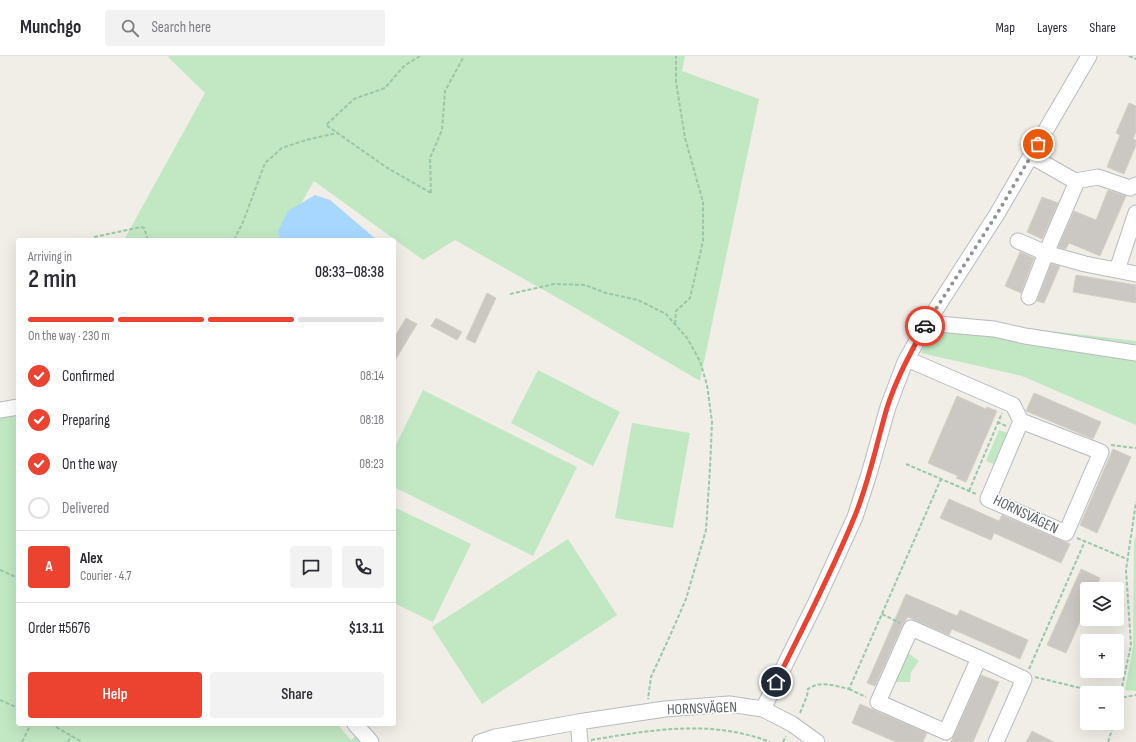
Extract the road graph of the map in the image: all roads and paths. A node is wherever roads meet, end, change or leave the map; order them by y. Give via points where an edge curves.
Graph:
1 (420, 56) edge
2 (464, 56) edge
3 (676, 56) edge
4 (1089, 56) edge
5 (1129, 56) edge
6 (1136, 59) edge
7 (337, 133) junction
8 (1031, 156) junction
9 (1075, 181) junction
10 (1136, 185) edge
11 (1136, 213) edge
12 (94, 237) dead end
13 (147, 238) edge
14 (235, 238) edge
15 (1018, 241) dead end
16 (1046, 253) junction
17 (1117, 270) junction
18 (1136, 274) edge
19 (510, 294) dead end
20 (1029, 297) dead end
21 (927, 323) junction
22 (675, 324) junction
23 (1136, 353) edge
24 (907, 359) junction
25 (1006, 402) junction
26 (16, 407) edge
27 (0, 410) edge
28 (1021, 421) junction
29 (1136, 448) edge
30 (1100, 452) junction
31 (906, 464) dead end
32 (941, 479) junction
33 (969, 491) junction
34 (988, 499) junction
35 (1136, 502) edge
36 (1066, 533) junction
37 (1085, 541) junction
38 (1127, 559) junction
39 (0, 570) edge
40 (16, 577) edge
41 (882, 614) junction
42 (911, 628) junction
43 (979, 658) junction
44 (1024, 679) junction
45 (1122, 686) edge
46 (849, 689) junction
47 (1080, 689) edge
48 (1136, 695) edge
49 (1124, 697) edge
50 (0, 700) edge
51 (878, 702) junction
52 (16, 707) edge
53 (763, 710) junction
54 (646, 712) junction
55 (578, 722) junction
56 (792, 724) junction
57 (30, 726) edge
58 (54, 726) edge
59 (357, 726) edge
60 (1112, 730) edge
61 (71, 736) junction
62 (584, 741) edge
63 (22, 742) edge
64 (68, 742) edge
65 (82, 742) edge
66 (371, 742) edge
67 (480, 742) edge
68 (770, 742) edge
69 (783, 742) edge
70 (817, 742) edge
71 (996, 742) edge
72 (1108, 742) edge

1 - 7 path via 404,66 385,88 354,99 326,124
2 - 7 path via 445,91 442,130 430,158 431,193 386,167
3 - 22 path via 676,82 685,138 703,202 702,241 692,291 690,298 676,311
4 - 8 street
5 - 6 path
7 - 14 path via 282,148 265,163
8 - 9 street
8 - 21 street
9 - 10 street via 1098,177 1130,188
9 - 16 street
11 - 17 street
12 - 13 path via 141,227 144,228
15 - 16 street
16 - 17 street
16 - 20 street
17 - 18 street
19 - 22 path via 554,284 585,285 638,300 666,314
21 - 23 street via 994,329
21 - 24 street
22 - 54 path via 687,338 700,361 707,385 712,422 706,530 686,599 651,677
24 - 25 street
24 - 53 street via 888,407 855,517
25 - 28 street via 1013,405
25 - 33 path
26 - 27 street
28 - 30 street
28 - 34 street, HORNSVÄGEN
29 - 30 path via 1108,445
30 - 36 street, HORNSVÄGEN
31 - 32 path
32 - 33 path
32 - 41 path
33 - 34 path
34 - 36 street, HORNSVÄGEN
35 - 38 path
36 - 37 path
37 - 38 path
37 - 44 path
38 - 45 path via 1131,645
39 - 40 path
41 - 42 path
41 - 46 path
42 - 43 street
42 - 51 street
43 - 44 street
43 - 51 street via 946,732
44 - 47 path via 1037,677
44 - 71 street
46 - 51 path
46 - 56 path via 819,684 811,687 808,689 802,709
48 - 49 path
50 - 52 path
53 - 54 street, HORNSVÄGEN via 729,704
53 - 56 street, HORNSVÄGEN
54 - 55 street, HORNSVÄGEN
55 - 62 street
55 - 67 street, HORNSVÄGEN
56 - 69 path
56 - 70 street, HORNSVÄGEN
57 - 63 path
58 - 61 path
59 - 66 street
60 - 72 path
61 - 64 path
61 - 65 path
62 - 68 path via 662,730 715,728

